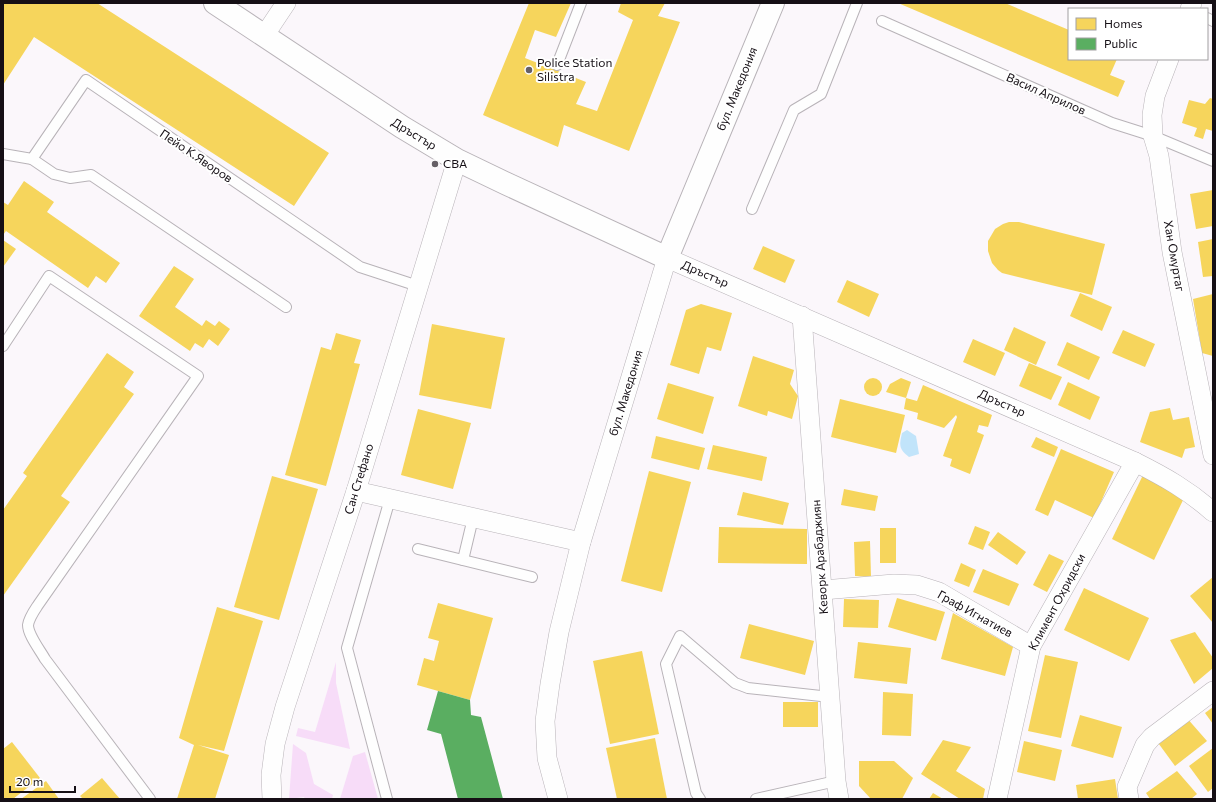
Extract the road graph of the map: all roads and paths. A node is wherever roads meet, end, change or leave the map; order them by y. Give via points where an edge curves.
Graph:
1 (215, 3) edge
2 (286, 3) edge
3 (581, 3) edge
4 (773, 3) edge
5 (857, 3) edge
6 (882, 21) dead end
7 (264, 36) junction
8 (1169, 60) edge
9 (557, 65) dead end
10 (1154, 136) junction
11 (3, 154) edge
12 (32, 159) junction
13 (457, 160) junction
14 (1213, 161) edge
15 (752, 209) dead end
16 (667, 258) junction
17 (418, 286) junction
18 (286, 307) dead end
19 (802, 316) junction
20 (3, 346) edge
21 (1207, 392) edge
22 (1213, 455) edge
23 (1135, 462) junction
24 (356, 491) junction
25 (390, 499) junction
26 (1213, 512) edge
27 (473, 518) junction
28 (581, 542) junction
29 (418, 549) dead end
30 (464, 560) junction
31 (532, 576) dead end
32 (823, 590) junction
33 (1031, 646) junction
34 (1213, 691) edge
35 (830, 697) junction
36 (838, 790) edge
37 (150, 799) edge
38 (272, 799) edge
39 (387, 799) edge
40 (558, 799) edge
41 (700, 799) edge
42 (756, 799) edge
43 (997, 799) edge
44 (1130, 799) edge

1 - 7 street, Дръстър
2 - 7 street
3 - 9 lane
4 - 16 street, бул. Македония
5 - 15 lane via 821,94 794,110
6 - 10 lane, Васил Априлов via 1112,123
7 - 13 street, Дръстър
8 - 10 street, Хан Омуртаг via 1154,103
10 - 14 lane, Васил Априлов
10 - 21 street, Хан Омуртаг via 1172,252
11 - 12 lane
12 - 17 lane, Пейо К.Яворов via 86,80 360,268
12 - 18 lane via 54,174 70,178 91,175
13 - 16 street, Дръстър
13 - 17 street, Сан Стефано
16 - 19 street, Дръстър
16 - 28 street, бул. Македония
17 - 24 street, Сан Стефано
19 - 23 street, Дръстър
19 - 32 street, Кеворк Арабаджиян
20 - 37 lane via 49,276 198,376 38,605 28,626 45,659
21 - 22 street, Хан Омуртаг
23 - 26 street, Дръстър via 1169,479
23 - 33 street, Климент Охридски
24 - 25 street
24 - 38 street, Сан Стефано via 285,707 275,744 271,775
25 - 27 street
25 - 39 lane via 347,648
27 - 28 street
27 - 30 lane
28 - 40 street, бул. Македония via 559,632 546,722 547,758
29 - 30 lane
30 - 31 lane
32 - 33 street, Граф Игнатиев via 894,584 917,585 939,592
32 - 35 street, Кеворк Арабаджиян
33 - 43 street, Климент Охридски
34 - 44 street via 1152,736 1145,745 1127,787
35 - 36 street, Кеворк Арабаджиян
35 - 41 lane via 748,688 735,683 680,636 666,664 696,793
36 - 42 lane

